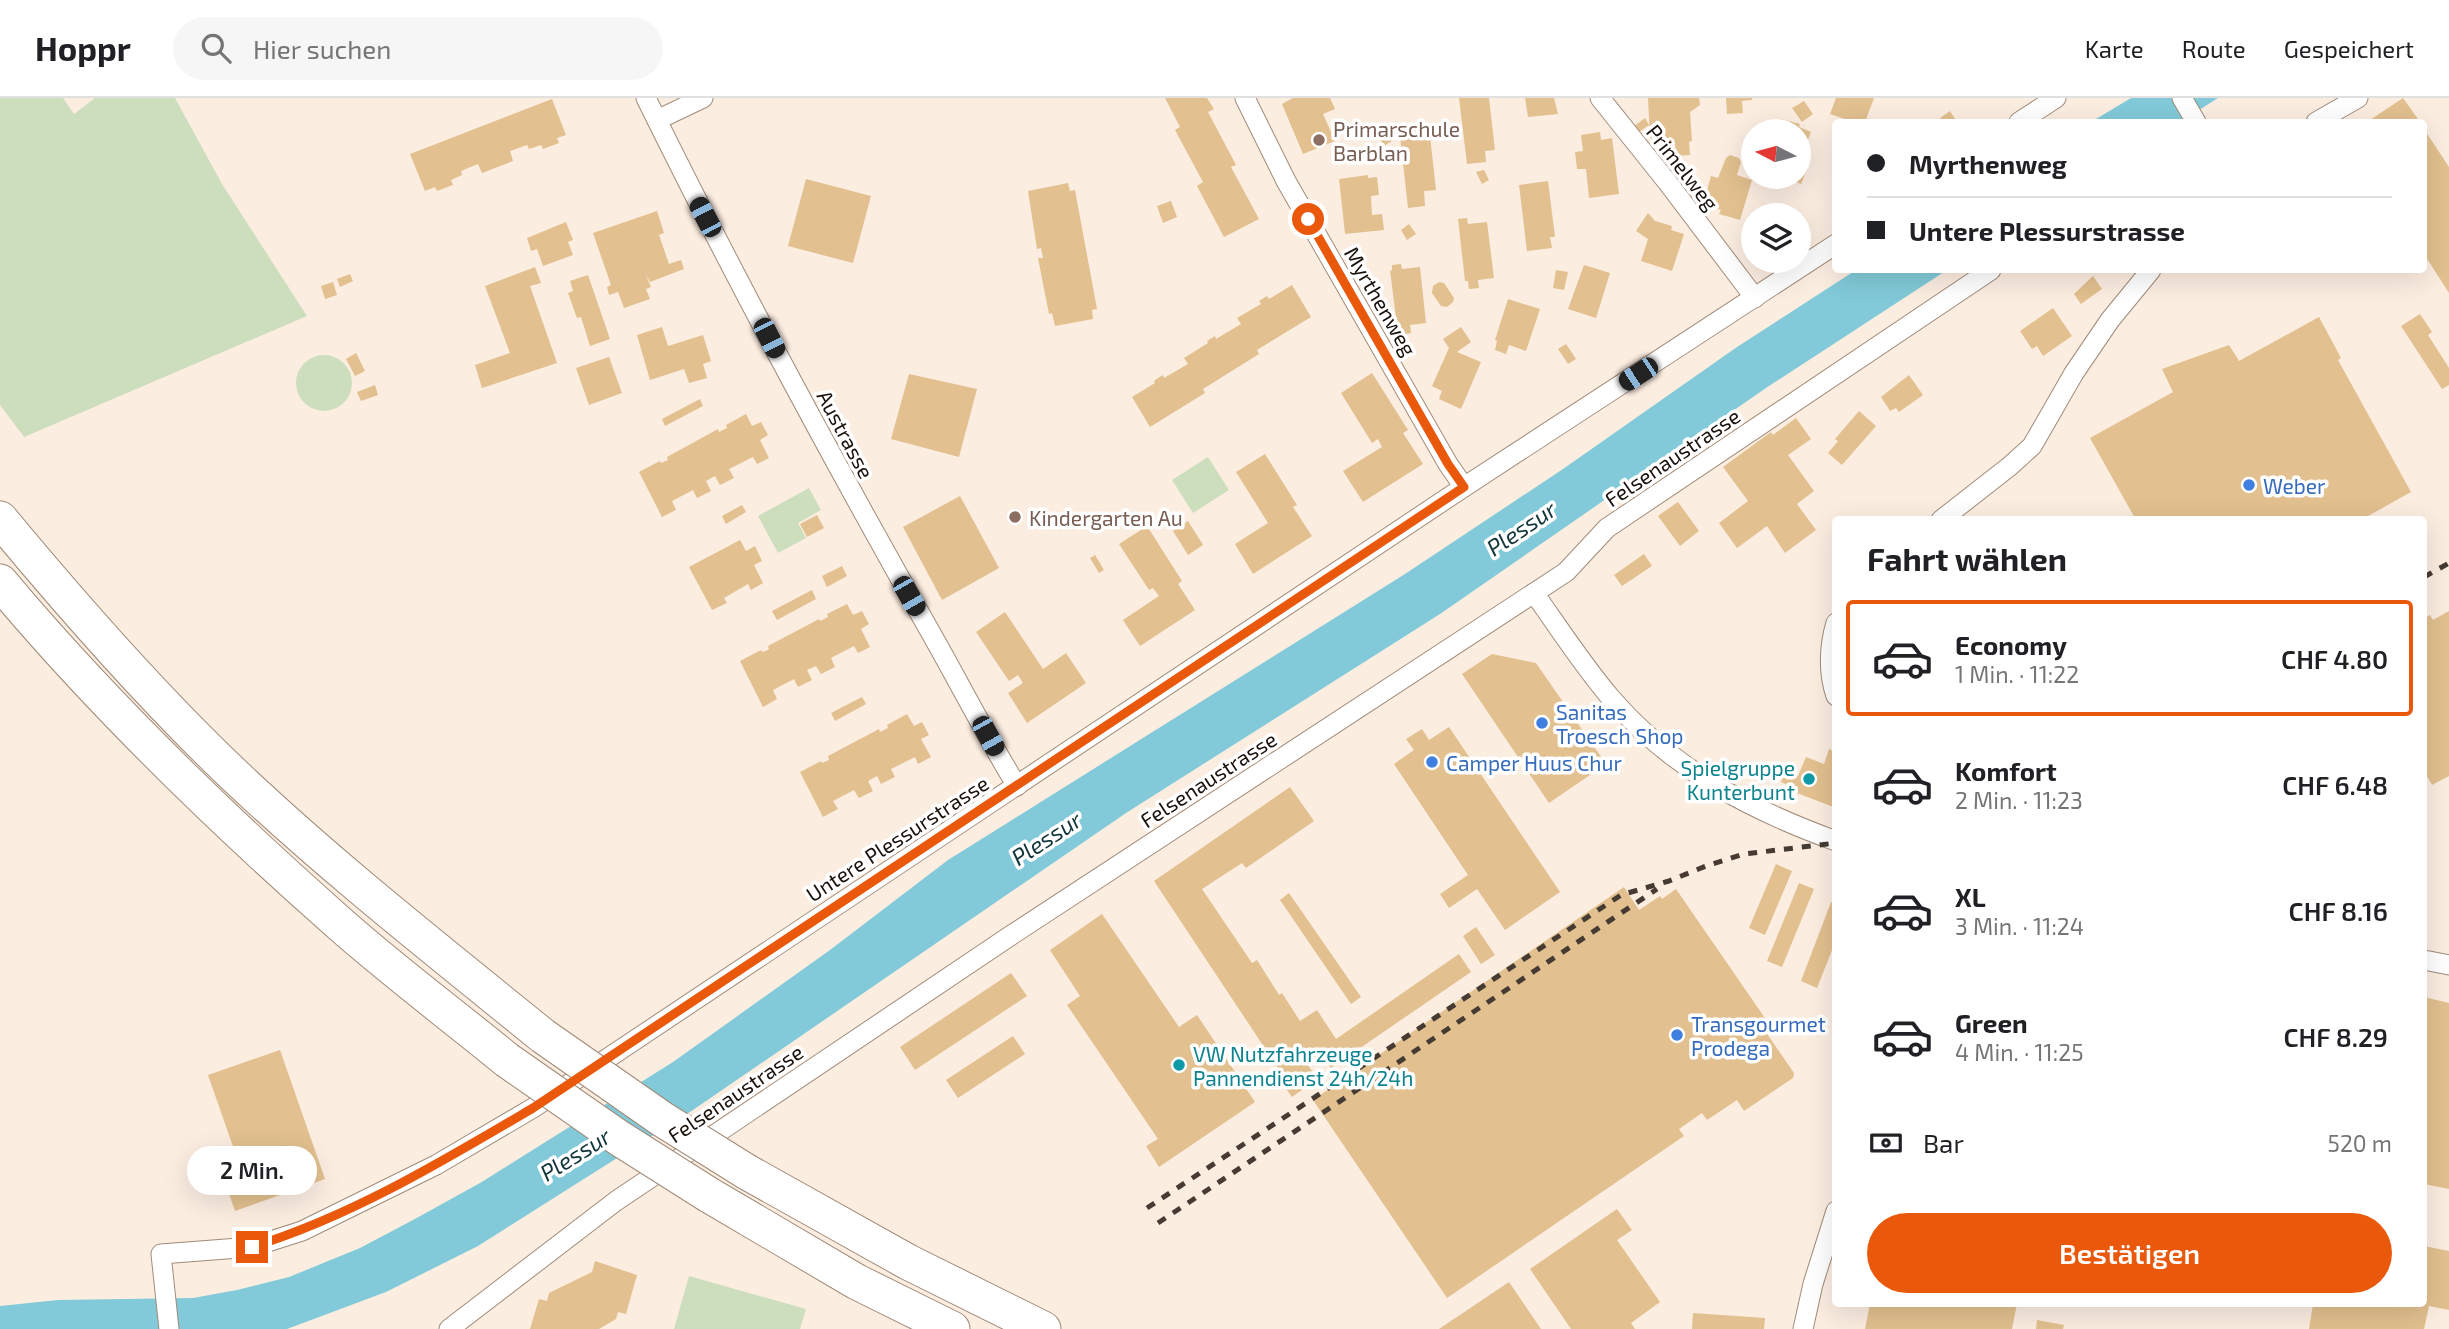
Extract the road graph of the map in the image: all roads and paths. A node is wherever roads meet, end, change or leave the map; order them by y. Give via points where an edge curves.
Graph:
1 (646, 98) edge
2 (702, 98) edge
3 (1245, 98) edge
4 (1600, 98) edge
5 (2056, 98) edge
6 (2182, 98) edge
7 (2358, 98) edge
8 (2024, 119) edge
9 (2195, 119) edge
10 (2321, 119) edge
11 (657, 120) junction
12 (1832, 247) edge
13 (1987, 273) edge
14 (2149, 273) edge
15 (1755, 298) junction
16 (1464, 487) junction
17 (1946, 516) edge
18 (0, 519) edge
19 (0, 582) edge
20 (1534, 593) junction
21 (1832, 636) edge
22 (1832, 671) edge
23 (1017, 786) junction
24 (1832, 840) edge
25 (2427, 961) edge
26 (2449, 965) edge
27 (1832, 1224) edge
28 (169, 1329) edge
29 (449, 1329) edge
30 (951, 1329) edge
31 (1043, 1329) edge
32 (1804, 1329) edge

1 - 11 street, Austrasse
2 - 11 street
3 - 16 street, Myrthenweg via 1287,183
4 - 15 street, Primelweg
5 - 8 street
6 - 9 street
7 - 10 street
11 - 23 street, Austrasse via 882,550
12 - 15 street, Untere Plessurstrasse
13 - 20 street, Felsenaustrasse via 1607,528 1566,572
14 - 17 street via 2074,373 2032,446
15 - 16 street, Untere Plessurstrasse
16 - 23 street, Untere Plessurstrasse
18 - 31 highway, bridge via 150,690 232,773 367,894 543,1036 747,1172 908,1262
19 - 30 highway, bridge via 116,713 206,802 341,925 507,1060 709,1195 857,1282
20 - 24 street via 1609,696 1670,754 1738,800
20 - 29 street, Felsenaustrasse via 616,1201
21 - 22 street
23 - 28 street, Untere Plessurstrasse via 533,1108 436,1165 302,1231 252,1247 161,1254
25 - 26 street
27 - 32 street

